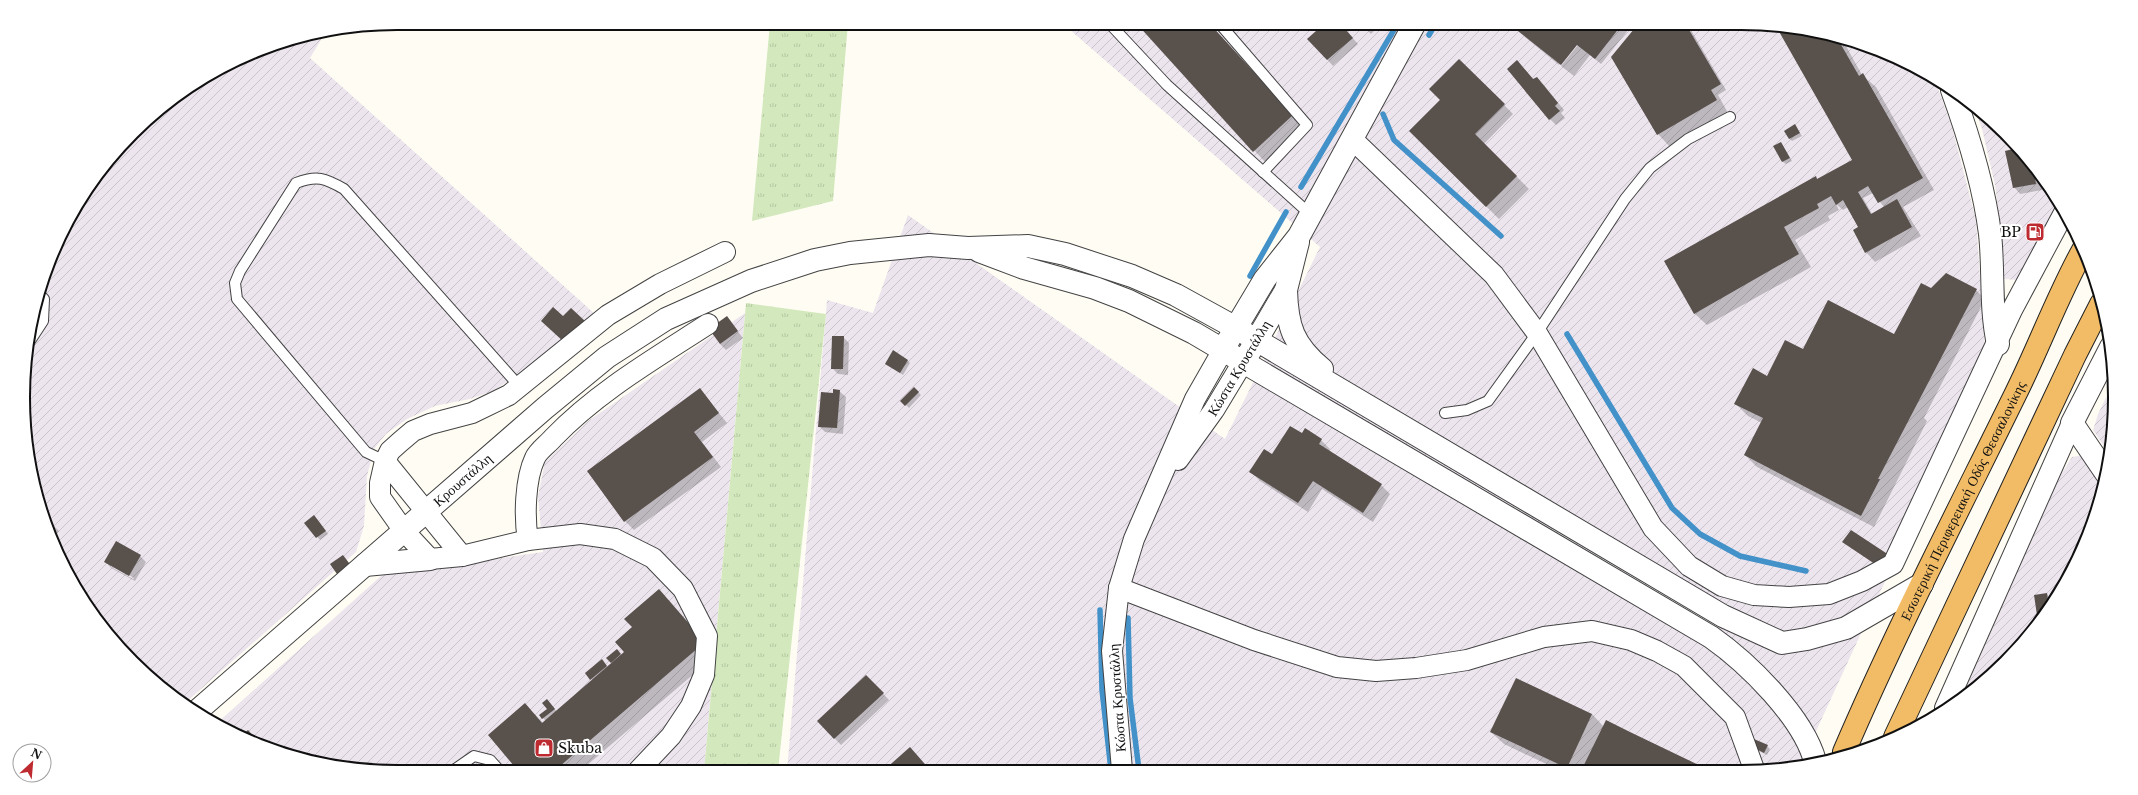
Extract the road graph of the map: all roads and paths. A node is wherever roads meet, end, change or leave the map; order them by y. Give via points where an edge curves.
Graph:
1 (1116, 30) edge
2 (1225, 30) edge
3 (1411, 30) edge
4 (1955, 100) edge
5 (1730, 117) dead end
6 (1352, 139) junction
7 (1263, 172) junction
8 (1311, 215) junction
9 (2061, 218) edge
10 (1299, 236) junction
11 (968, 248) junction
12 (726, 252) dead end
13 (2080, 256) edge
14 (1286, 290) junction
15 (44, 299) edge
16 (2097, 311) edge
17 (708, 324) dead end
18 (1236, 328) junction
19 (36, 332) edge
20 (1537, 333) junction
21 (1257, 340) junction
22 (1998, 344) junction
23 (1223, 350) junction
24 (2106, 357) edge
25 (1243, 362) junction
26 (520, 387) junction
27 (1362, 404) junction
28 (1445, 413) dead end
29 (2072, 423) junction
30 (385, 461) junction
31 (2101, 466) edge
32 (1157, 489) junction
33 (426, 512) junction
34 (404, 531) junction
35 (528, 540) junction
36 (462, 556) junction
37 (430, 559) junction
38 (365, 565) junction
39 (1922, 584) junction
40 (1119, 588) junction
41 (1948, 701) edge
42 (201, 708) edge
43 (1899, 729) edge
44 (1845, 749) edge
45 (1813, 758) edge
46 (461, 765) edge
47 (495, 765) edge
48 (644, 765) edge
49 (1122, 765) edge
50 (1752, 765) edge

1 - 7 lane via 1167,85
2 - 7 lane via 1307,126
3 - 6 street, Κώστα Κρυστάλλη
4 - 22 street via 1971,145 1987,213
5 - 20 lane via 1688,139 1650,168 1625,198
6 - 8 street, Κώστα Κρυστάλλη
6 - 20 street via 1494,275
7 - 8 lane
8 - 10 street, Κώστα Κρυστάλλη
9 - 22 street via 2012,310
10 - 14 street, Κώστα Κρυστάλλη
10 - 18 street, Κώστα Κρυστάλλη via 1265,279
11 - 18 street via 1028,246 1102,264 1176,295
11 - 23 street via 1129,301
11 - 33 street, Κρουστάλλη via 929,245 850,253 815,260 751,281 666,319 607,357
12 - 26 street via 660,284 608,315
13 - 39 highway, Εσωτερική Περιφερειακή Οδός Θεσσαλονίκης via 2062,288 2022,382
14 - 21 street, Κώστα Κρυστάλλη
14 - 27 street via 1287,314 1299,347
15 - 19 lane via 43,321
16 - 43 highway
17 - 35 street via 628,376 572,419 535,457 530,474 525,522
18 - 21 street
18 - 23 street, Κώστα Κρυστάλλη
20 - 22 street via 1653,528 1689,566 1722,586 1754,595 1789,597 1829,594 1862,581 1893,564
20 - 28 lane via 1488,401 1467,410
21 - 25 street, Κώστα Κρυστάλλη
21 - 27 street
23 - 25 street
23 - 32 street, Κώστα Κρυστάλλη via 1195,399
24 - 29 street
25 - 32 street, Κώστα Κρυστάλλη via 1214,410
25 - 45 street via 1733,652 1784,705
26 - 30 street via 472,413 413,431 390,451
26 - 30 lane via 344,188 329,181 310,177 296,182 240,271 235,283 237,298 366,452
27 - 39 street via 1723,616 1782,643 1846,628
29 - 31 street
29 - 41 street
30 - 33 street
30 - 34 street via 380,497
32 - 40 street, Κώστα Κρυστάλλη via 1134,539
33 - 34 street, Κρουστάλλη
33 - 36 street
34 - 37 street
34 - 38 street, Κρουστάλλη
35 - 36 street
35 - 48 street via 580,534 615,539 653,558 683,589 697,614 707,636 704,675 691,706 671,736
36 - 37 street
37 - 38 street
38 - 42 street, Κρουστάλλη
39 - 44 highway, Εσωτερική Περιφερειακή Οδός Θεσσαλονίκης
40 - 49 street, Κώστα Κρυστάλλη via 1112,651
40 - 50 street via 1254,640 1337,667 1368,670 1416,668 1467,660 1544,637 1592,631 1631,640 1684,666 1735,717
46 - 47 lane via 474,756 490,760

